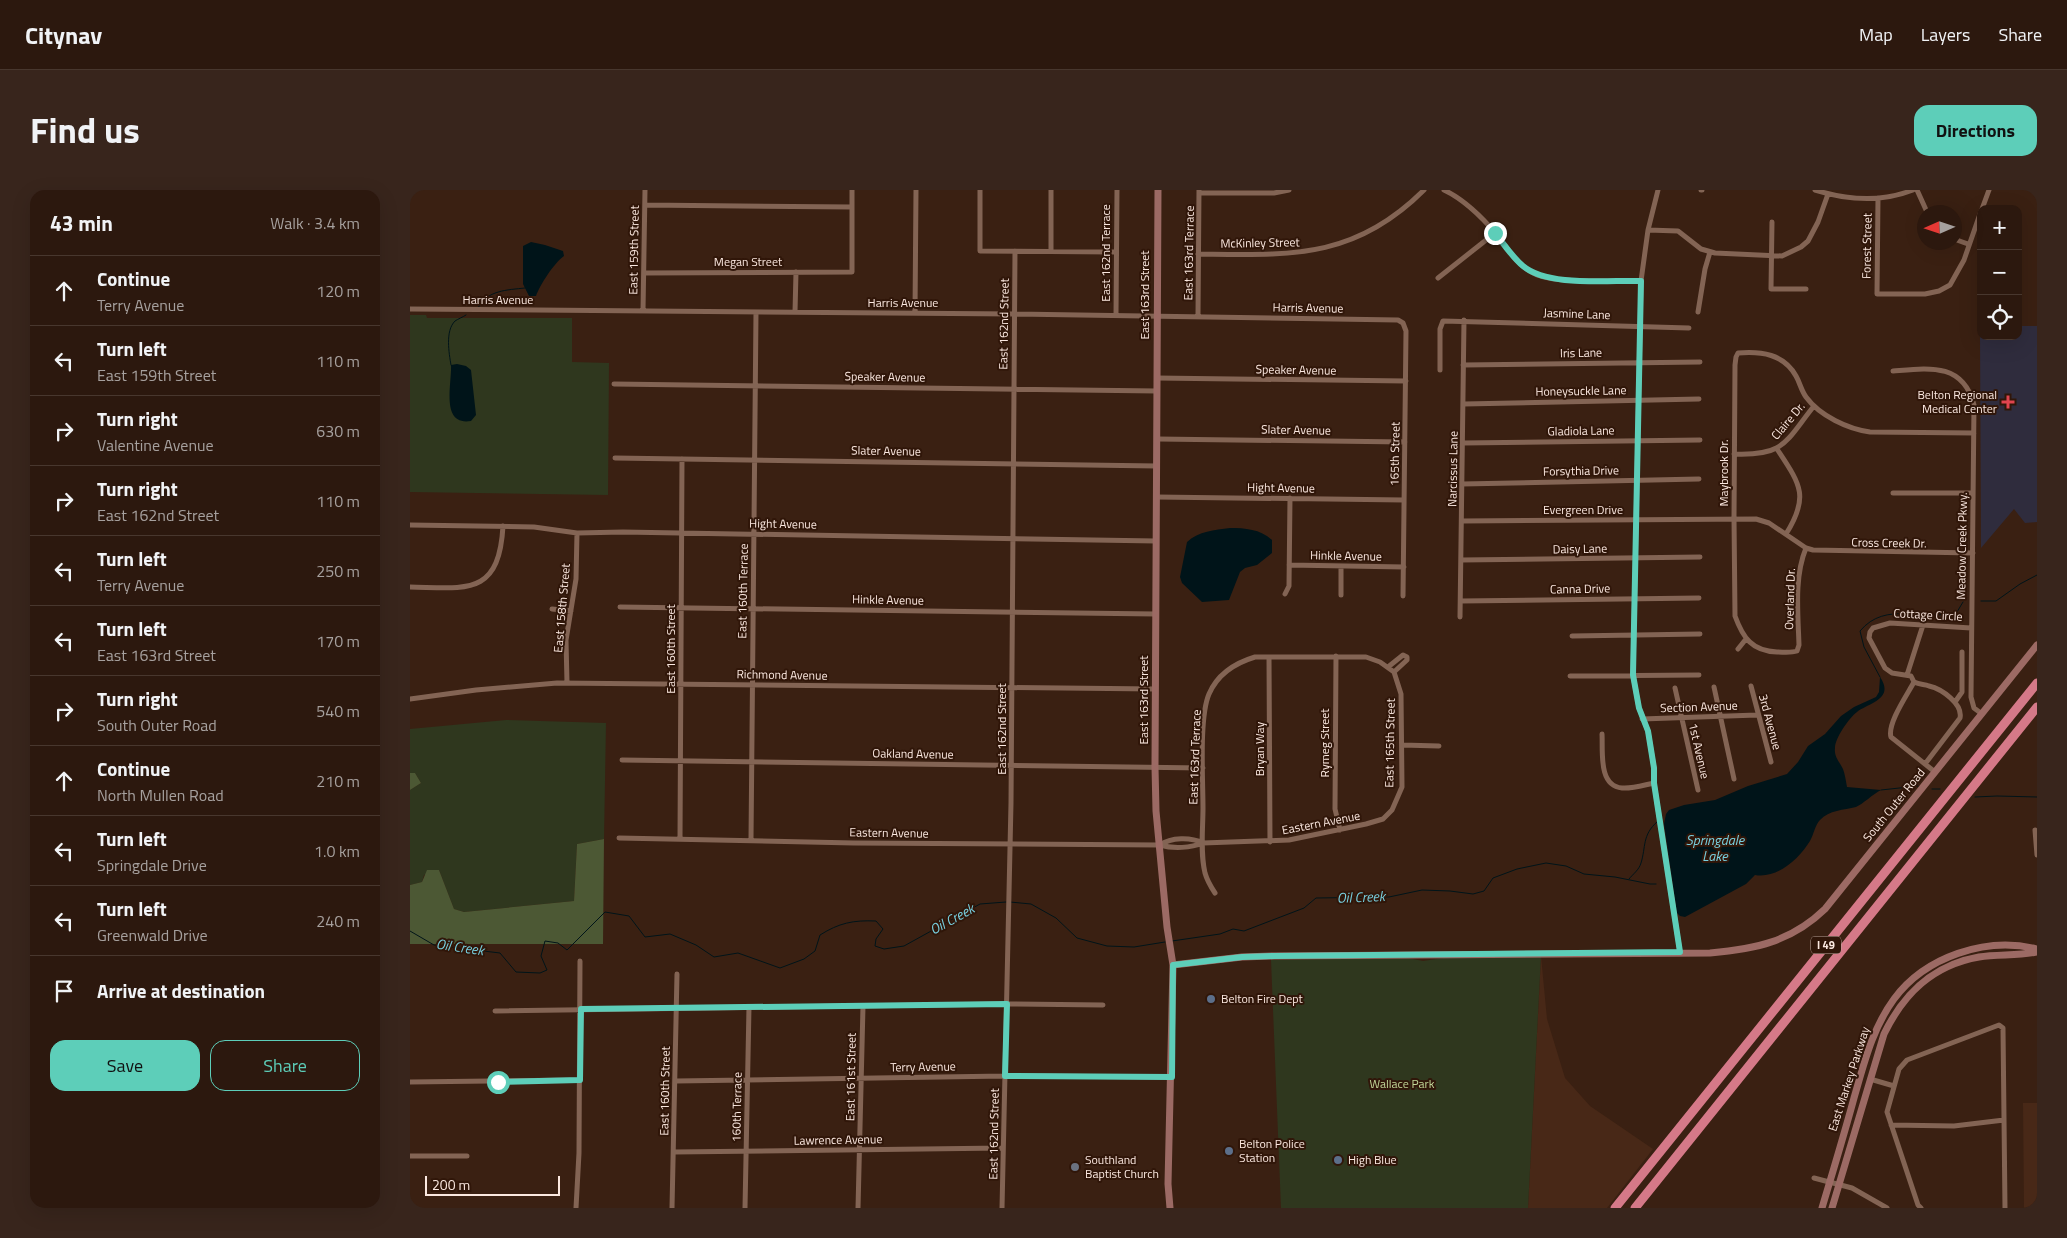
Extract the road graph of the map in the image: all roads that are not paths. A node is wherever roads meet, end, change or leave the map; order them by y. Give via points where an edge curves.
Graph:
1 (645, 190) edge
2 (852, 190) edge
3 (916, 190) edge
4 (980, 190) edge
5 (1051, 190) edge
6 (1116, 190) edge
7 (1158, 190) edge
8 (1290, 190) edge
9 (1424, 190) edge
10 (1444, 190) edge
11 (1658, 190) edge
12 (1815, 190) edge
13 (1913, 190) edge
14 (1917, 190) edge
15 (1988, 190) edge
16 (1199, 192) edge
17 (1828, 194) junction
18 (1878, 198) junction
19 (645, 205) junction
20 (1924, 205) edge
21 (1983, 205) edge
22 (852, 207) junction
23 (1977, 220) edge
24 (1772, 222) dead end
25 (1648, 230) junction
26 (1495, 233) junction
27 (1962, 242) edge
28 (1968, 244) junction
29 (1015, 251) junction
30 (1051, 251) junction
31 (1116, 252) junction
32 (1710, 252) junction
33 (1198, 254) junction
34 (1772, 256) junction
35 (644, 272) junction
36 (796, 272) junction
37 (1438, 278) dead end
38 (1641, 281) junction
39 (1806, 289) dead end
40 (410, 309) edge
41 (643, 310) junction
42 (756, 312) junction
43 (795, 312) junction
44 (1698, 312) dead end
45 (915, 313) junction
46 (1014, 314) junction
47 (1116, 315) junction
48 (1156, 316) junction
49 (1198, 316) junction
50 (1395, 319) joint
51 (1464, 320) junction
52 (1640, 327) junction
53 (1689, 328) dead end
54 (1700, 362) dead end
55 (1639, 363) junction
56 (1463, 365) junction
57 (1440, 370) dead end
58 (1893, 371) dead end
59 (1156, 378) junction
60 (1406, 381) junction
61 (614, 384) dead end
62 (755, 386) junction
63 (1014, 388) junction
64 (1157, 391) junction
65 (1699, 399) dead end
66 (1638, 400) junction
67 (1464, 404) junction
68 (1814, 406) junction
69 (1974, 433) junction
70 (1158, 439) junction
71 (1638, 440) junction
72 (1700, 440) dead end
73 (1405, 442) junction
74 (1463, 443) junction
75 (1777, 449) junction
76 (1734, 454) junction
77 (615, 458) dead end
78 (682, 459) junction
79 (754, 460) junction
80 (1013, 463) junction
81 (1157, 466) junction
82 (1699, 479) dead end
83 (1637, 480) junction
84 (1462, 484) junction
85 (1893, 493) dead end
86 (1973, 493) junction
87 (1156, 497) junction
88 (1290, 498) junction
89 (1404, 500) junction
90 (1734, 518) junction
91 (1636, 520) junction
92 (1462, 521) junction
93 (410, 525) edge
94 (503, 526) junction
95 (682, 532) junction
96 (577, 534) junction
97 (754, 534) junction
98 (1786, 534) junction
99 (1013, 538) junction
100 (1156, 540) junction
101 (1806, 548) junction
102 (1973, 553) junction
103 (1700, 557) dead end
104 (1635, 558) junction
105 (1461, 560) junction
106 (1289, 565) junction
107 (1341, 566) junction
108 (1404, 567) junction
109 (410, 587) edge
110 (1285, 594) dead end
111 (1341, 595) dead end
112 (1404, 596) dead end
113 (1634, 598) junction
114 (1699, 598) dead end
115 (1461, 601) junction
116 (620, 606) dead end
117 (681, 607) junction
118 (753, 608) junction
119 (552, 609) dead end
120 (571, 611) junction
121 (1012, 612) junction
122 (1156, 614) junction
123 (1460, 618) dead end
124 (1923, 625) junction
125 (1971, 628) junction
126 (1700, 634) dead end
127 (1633, 635) junction
128 (1572, 636) dead end
129 (1746, 639) junction
130 (2037, 645) edge
131 (1738, 649) dead end
132 (1962, 652) dead end
133 (1336, 656) junction
134 (1270, 657) junction
135 (1388, 667) junction
136 (1394, 672) junction
137 (1907, 674) junction
138 (1633, 675) junction
139 (1699, 675) dead end
140 (1570, 676) dead end
141 (1914, 682) junction
142 (2037, 683) edge
143 (567, 684) junction
144 (681, 684) junction
145 (752, 684) junction
146 (1750, 686) dead end
147 (1714, 687) dead end
148 (1012, 688) junction
149 (1675, 688) dead end
150 (1155, 689) junction
151 (410, 699) edge
152 (1954, 702) junction
153 (2037, 709) edge
154 (1982, 714) junction
155 (1757, 715) junction
156 (1721, 717) junction
157 (1682, 718) junction
158 (1642, 719) junction
159 (1602, 734) dead end
160 (1402, 746) junction
161 (1440, 746) dead end
162 (622, 760) dead end
163 (680, 761) junction
164 (752, 762) junction
165 (1770, 762) dead end
166 (1925, 764) junction
167 (1012, 765) junction
168 (1154, 767) junction
169 (1203, 768) junction
170 (1935, 772) junction
171 (1734, 780) dead end
172 (1654, 783) junction
173 (1698, 790) dead end
174 (1383, 819) joint
175 (1340, 830) junction
176 (2035, 830) dead end
177 (618, 838) dead end
178 (680, 839) junction
179 (751, 840) junction
180 (1270, 842) junction
181 (1203, 843) junction
182 (1010, 844) junction
183 (1160, 845) junction
184 (2037, 855) edge
185 (1215, 893) dead end
186 (2037, 950) edge
187 (1680, 952) junction
188 (580, 962) dead end
189 (1173, 965) junction
190 (678, 974) dead end
191 (1007, 1004) junction
192 (1103, 1005) dead end
193 (863, 1006) junction
194 (749, 1007) junction
195 (677, 1008) junction
196 (581, 1009) junction
197 (495, 1011) dead end
198 (1005, 1076) junction
199 (1172, 1077) junction
200 (861, 1078) junction
201 (1870, 1079) junction
202 (580, 1080) junction
203 (747, 1080) junction
204 (676, 1081) junction
205 (410, 1082) edge
206 (1894, 1086) junction
207 (2004, 1120) junction
208 (1891, 1125) junction
209 (1004, 1148) junction
210 (859, 1150) junction
211 (746, 1151) junction
212 (674, 1152) junction
213 (410, 1156) edge
214 (467, 1156) dead end
215 (1814, 1178) dead end
216 (1830, 1182) junction
217 (1839, 1184) junction
218 (576, 1208) edge
219 (672, 1208) edge
220 (744, 1208) edge
221 (858, 1208) edge
222 (1002, 1208) edge
223 (1170, 1208) edge
224 (1615, 1208) edge
225 (1635, 1208) edge
226 (1822, 1208) edge
227 (1832, 1208) edge
228 (1886, 1208) edge
229 (1921, 1208) edge
230 (2004, 1208) edge

1 - 19 street, East 159th Street
2 - 22 street
3 - 45 street
4 - 29 street via 980,251
5 - 30 street
6 - 31 street, East 162nd Terrace
7 - 48 street, East 163rd Street
8 - 16 street via 1274,193
9 - 33 street, McKinley Street via 1380,225 1337,245 1279,254
10 - 26 street via 1471,207
11 - 25 street
12 - 17 street
13 - 18 street
14 - 20 street
15 - 21 street
16 - 33 street, East 163rd Terrace
17 - 18 street via 1854,199
17 - 34 street via 1808,241 1792,252
18 - 28 street, Forest Street via 1877,294 1925,294 1945,288 1960,269
19 - 22 street
19 - 35 street, East 159th Street
22 - 36 street, Megan Street via 852,272
23 - 28 street
24 - 34 street
25 - 32 street via 1678,232
25 - 38 street
26 - 37 street
26 - 38 street via 1518,262 1547,278
27 - 28 street
29 - 30 street
29 - 46 street, East 162nd Street
30 - 31 street
31 - 47 street, East 162nd Terrace
32 - 34 street
32 - 44 street
33 - 49 street, East 163rd Terrace
34 - 39 street via 1771,288
35 - 36 street, Megan Street
35 - 41 street, East 159th Street
36 - 43 street
38 - 52 street
40 - 41 street, Harris Avenue
41 - 42 street, Harris Avenue
42 - 43 street, Harris Avenue
42 - 62 street, East 160th Terrace
43 - 45 street, Harris Avenue
45 - 46 street, Harris Avenue
46 - 47 street, Harris Avenue
46 - 63 street, East 162nd Street
47 - 48 street, Harris Avenue
48 - 49 street, Harris Avenue
48 - 59 street, East 163rd Street
49 - 50 street, Harris Avenue
50 - 60 street, 165th Street via 1403,323 1406,331
51 - 52 street, Jasmine Lane
51 - 56 street, Narcissus Lane
51 - 57 street, Jasmine Lane via 1443,321 1441,324
52 - 53 street, Jasmine Lane
52 - 55 street
54 - 55 street, Iris Lane
55 - 56 street, Iris Lane
55 - 66 street
56 - 67 street, Narcissus Lane
58 - 69 street, Meadow Creek Pkwy. via 1937,368 1963,381 1974,405
59 - 60 street, Speaker Avenue
59 - 64 street, East 163rd Street
60 - 73 street, 165th Street
61 - 62 street, Speaker Avenue
62 - 63 street, Speaker Avenue
62 - 79 street, East 160th Terrace
63 - 64 street, Speaker Avenue
63 - 80 street, East 162nd Street
64 - 70 street, East 163rd Street
65 - 66 street, Honeysuckle Lane
66 - 67 street, Honeysuckle Lane
66 - 71 street
67 - 74 street, Narcissus Lane
68 - 69 street via 1854,430
68 - 75 street, Claire Dr. via 1795,432
68 - 76 street, Maybrook Dr. via 1806,398 1788,364 1766,354 1738,353 1735,365
69 - 86 street, Meadow Creek Pkwy.
70 - 73 street, Slater Avenue
70 - 81 street, East 163rd Street
71 - 72 street, Gladiola Lane
71 - 74 street, Gladiola Lane
71 - 83 street
73 - 89 street, 165th Street
74 - 84 street, Narcissus Lane
75 - 76 street via 1760,454
75 - 98 street via 1800,492 1798,511
76 - 90 street, Maybrook Dr.
77 - 78 street, Slater Avenue
78 - 79 street, Slater Avenue
78 - 95 street, East 160th Street
79 - 80 street, Slater Avenue
79 - 97 street, East 160th Terrace
80 - 81 street, Slater Avenue
80 - 99 street, East 162nd Street
81 - 87 street, East 163rd Street
82 - 83 street, Forsythia Drive
83 - 84 street, Forsythia Drive
83 - 91 street
84 - 92 street, Narcissus Lane
85 - 86 street
86 - 102 street, Meadow Creek Pkwy.
87 - 88 street, Hight Avenue
87 - 100 street, East 163rd Street
88 - 89 street, Hight Avenue
88 - 106 street
89 - 108 street, 165th Street
90 - 91 street, Evergreen Drive
90 - 98 street, Evergreen Drive via 1763,520
90 - 129 street, Maybrook Dr. via 1735,616
91 - 92 street, Evergreen Drive
91 - 104 street
92 - 105 street, Narcissus Lane
93 - 94 street, Hight Avenue
94 - 96 street, Hight Avenue
94 - 109 street via 499,556 492,572 482,581 462,588
95 - 96 street, Hight Avenue
95 - 97 street, Hight Avenue
95 - 117 street, East 160th Street
96 - 120 street, East 158th Street
97 - 99 street, Hight Avenue
97 - 118 street, East 160th Terrace
98 - 101 street, Evergreen Drive
99 - 100 street, Hight Avenue
99 - 121 street, East 162nd Street
100 - 122 street, East 163rd Street
101 - 102 street, Cross Creek Dr. via 1836,552
101 - 129 street, Overland Dr. via 1799,574 1797,651 1769,652
102 - 125 street, Meadow Creek Pkwy.
103 - 104 street, Daisy Lane
104 - 105 street, Daisy Lane
104 - 113 street
105 - 115 street, Narcissus Lane
106 - 107 street, Hinkle Avenue
106 - 110 street via 1289,586
107 - 108 street, Hinkle Avenue
107 - 111 street
108 - 112 street, 165th Street
113 - 114 street, Canna Drive
113 - 115 street, Canna Drive
113 - 127 street
115 - 123 street, Narcissus Lane
116 - 117 street, Hinkle Avenue
117 - 118 street, Hinkle Avenue
117 - 144 street, East 160th Street
118 - 121 street, Hinkle Avenue
118 - 145 street, East 160th Terrace
119 - 120 street
120 - 143 street, East 158th Street via 566,640
121 - 122 street, Hinkle Avenue
121 - 148 street, East 162nd Street
122 - 150 street, East 163rd Street
124 - 125 street, Cottage Circle
124 - 137 street
124 - 137 street, Cottage Circle via 1890,623 1870,630 1870,638 1885,668 1892,673
125 - 154 street, Meadow Creek Pkwy. via 1971,697 1974,708
126 - 127 street
127 - 128 street
127 - 138 street
129 - 131 street
130 - 154 street, South Outer Road
132 - 152 street via 1962,692
133 - 134 street
133 - 135 street via 1366,657
133 - 175 street, Rymeg Street via 1335,809
134 - 169 street, East 163rd Terrace via 1240,662 1227,669 1213,687 1204,711
134 - 180 street, Bryan Way
135 - 136 street
135 - 136 street via 1403,654 1407,656 1407,660
136 - 160 street, East 165th Street via 1401,694
137 - 141 street
138 - 139 street
138 - 140 street
138 - 158 street
141 - 152 street via 1937,689
141 - 166 street via 1890,732 1896,743
142 - 224 highway, I 49
143 - 144 street, Richmond Avenue
143 - 151 street, Richmond Avenue via 476,690
144 - 145 street, Richmond Avenue
144 - 163 street, East 160th Street
145 - 148 street, Richmond Avenue
145 - 164 street, East 160th Terrace
146 - 155 street, 3rd Avenue
147 - 156 street
148 - 150 street, Richmond Avenue
148 - 167 street, East 162nd Street
149 - 157 street, 1st Avenue
150 - 168 street, East 163rd Street
152 - 166 street via 1960,718
153 - 225 highway, I 49
154 - 170 street, South Outer Road
155 - 156 street, Section Avenue
155 - 165 street, 3rd Avenue
156 - 157 street, Section Avenue
156 - 171 street
157 - 158 street, Section Avenue
157 - 173 street, 1st Avenue
158 - 172 street via 1648,731
159 - 172 street via 1605,774 1609,782 1621,788
160 - 161 street
160 - 174 street, East 165th Street via 1402,787 1392,810
162 - 163 street, Oakland Avenue
163 - 164 street, Oakland Avenue
163 - 178 street, East 160th Street
164 - 167 street, Oakland Avenue
164 - 179 street, East 160th Terrace
166 - 170 street
167 - 168 street, Oakland Avenue
167 - 182 street, East 162nd Street
168 - 169 street, Oakland Avenue
168 - 183 street, East 163rd Street
169 - 181 street, East 163rd Terrace
170 - 187 street, South Outer Road via 1820,913 1789,935 1746,949
172 - 187 street
174 - 175 street, Eastern Avenue
175 - 180 street, Eastern Avenue
176 - 184 street
177 - 178 street, Eastern Avenue
178 - 179 street, Eastern Avenue
179 - 182 street, Eastern Avenue
180 - 181 street, Eastern Avenue
181 - 183 street, Eastern Avenue via 1167,840
181 - 185 street, East 163rd Terrace via 1205,873
182 - 183 street, Eastern Avenue
182 - 191 street, East 162nd Street
183 - 189 street, East 163rd Street
186 - 201 street, East Markey Parkway via 2023,955 1962,961 1917,985 1892,1017
186 - 216 street, East Markey Parkway via 2026,946 1995,946 1952,955 1916,978 1894,999 1872,1037
187 - 189 street, South Outer Road via 1274,956
188 - 196 street
189 - 199 street, East 163rd Street
190 - 195 street, East 160th Street
191 - 192 street
191 - 193 street
191 - 198 street, East 162nd Street
193 - 194 street
193 - 200 street, East 161st Street
194 - 195 street
194 - 203 street, 160th Terrace
195 - 196 street
195 - 204 street, East 160th Street
196 - 197 street
196 - 202 street
198 - 199 street, Terry Avenue
198 - 200 street, Terry Avenue
198 - 209 street, East 162nd Street
199 - 223 street, East 163rd Street
200 - 203 street, Terry Avenue
200 - 210 street, East 161st Street
201 - 206 street
201 - 217 street, East Markey Parkway
202 - 205 street
202 - 218 street
203 - 204 street, Terry Avenue
203 - 211 street, 160th Terrace
204 - 212 street, East 160th Street
206 - 207 street via 1899,1069 1907,1060 1999,1025 2003,1028
206 - 208 street via 1887,1112
207 - 208 street via 1954,1126
207 - 230 street
208 - 229 street
209 - 210 street, Lawrence Avenue
209 - 222 street, East 162nd Street
210 - 211 street, Lawrence Avenue
210 - 221 street, East 161st Street
211 - 212 street, Lawrence Avenue
211 - 220 street, 160th Terrace
212 - 219 street, East 160th Street
213 - 214 street
215 - 216 street
216 - 217 street
216 - 226 street, East Markey Parkway
217 - 227 street, East Markey Parkway
217 - 228 street via 1865,1194

